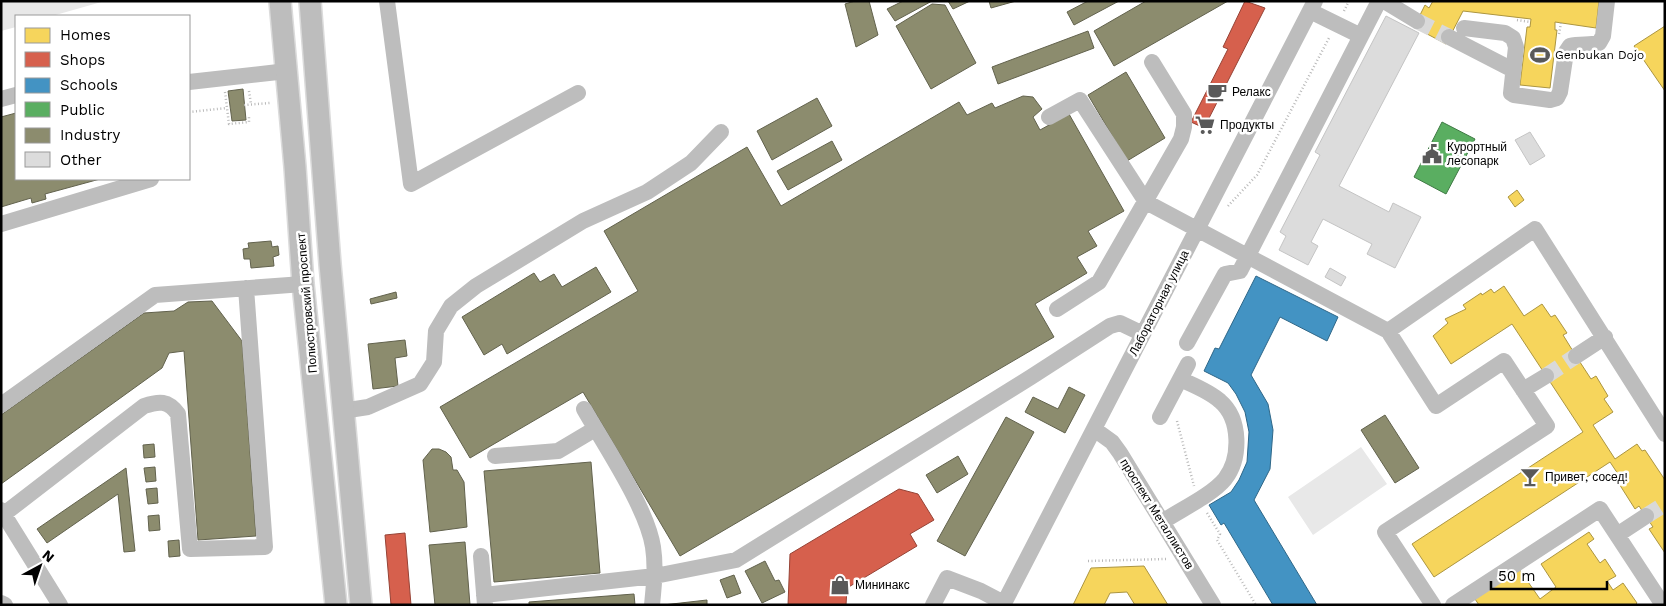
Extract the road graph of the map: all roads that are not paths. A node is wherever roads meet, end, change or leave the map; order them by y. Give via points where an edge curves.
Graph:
1 (280, 1) edge
2 (310, 1) edge
3 (387, 1) edge
4 (1379, 1) edge
5 (1384, 1) edge
6 (1608, 1) edge
7 (1312, 6) edge
8 (1404, 7) edge
9 (1417, 21) tunnel mouth
10 (1360, 36) junction
11 (1152, 62) dead end
12 (1513, 70) junction
13 (287, 71) junction
14 (190, 82) edge
15 (578, 93) dead end
16 (15, 95) edge
17 (1, 99) edge
18 (1049, 117) dead end
19 (721, 132) dead end
20 (322, 164) junction
21 (295, 167) junction
22 (148, 180) edge
23 (1146, 202) junction
24 (1, 224) edge
25 (1198, 228) junction
26 (1248, 255) junction
27 (303, 284) junction
28 (246, 288) junction
29 (1057, 309) dead end
30 (1388, 331) junction
31 (1143, 334) junction
32 (1605, 338) junction
33 (1187, 343) dead end
34 (1576, 356) tunnel mouth
35 (1188, 364) dead end
36 (1546, 376) tunnel mouth
37 (1180, 379) junction
38 (1523, 390) junction
39 (1, 404) edge
40 (342, 410) junction
41 (584, 410) dead end
42 (1160, 417) dead end
43 (596, 429) junction
44 (1094, 429) junction
45 (1665, 434) edge
46 (495, 456) dead end
47 (3, 512) edge
48 (1646, 516) tunnel mouth
49 (1162, 522) junction
50 (1617, 535) junction
51 (481, 556) dead end
52 (655, 576) junction
53 (484, 600) edge
54 (1, 603) edge
55 (1004, 604) edge
56 (1430, 604) edge
57 (4, 605) edge
58 (60, 605) edge
59 (336, 605) edge
60 (360, 605) edge
61 (652, 605) edge
62 (933, 605) edge
63 (1213, 605) edge
64 (1453, 605) edge
65 (1663, 605) edge

1 - 13 main road, Полюстровский проспект
2 - 20 main road, Полюстровский проспект
3 - 15 street via 411,184
4 - 10 street
5 - 8 street
6 - 12 street via 1599,43 1591,46 1576,44 1566,52 1557,98 1550,100 1512,94
7 - 10 street
7 - 25 street, Лабораторная улица
8 - 9 street
10 - 26 street
11 - 23 street via 1184,114 1184,127 1182,138
12 - 12 street via 1516,47 1513,38 1506,33 1460,31
13 - 14 street
13 - 21 main road, Полюстровский проспект
16 - 17 street
18 - 23 street via 1080,100
19 - 40 street via 691,163 647,192 583,220 476,286 451,306 436,331 434,362 420,384 368,407
20 - 21 main road
20 - 40 main road, Полюстровский проспект
21 - 27 main road, Полюстровский проспект
22 - 24 street
23 - 25 street
23 - 29 street via 1099,282
25 - 26 street
25 - 31 street, Лабораторная улица
26 - 30 street
26 - 33 street via 1240,270 1225,274
27 - 28 street
27 - 59 main road, Полюстровский проспект
28 - 39 street via 155,295
28 - 47 street via 265,547 190,549 178,414 166,402 144,406
30 - 32 street via 1535,229
30 - 38 street via 1436,406 1504,361
31 - 44 street, Лабораторная улица
31 - 52 street via 1120,324 1110,326 736,560
32 - 34 street
32 - 45 street
35 - 37 street
36 - 38 street
37 - 42 street
37 - 49 street via 1222,402 1232,416 1236,448 1233,465 1225,479
38 - 56 street via 1547,426 1385,532
40 - 60 main road, Полюстровский проспект
41 - 43 street
43 - 46 street via 558,451
43 - 52 street via 642,513 653,545
44 - 49 street, проспект Металлистов via 1112,442
44 - 55 street, Лабораторная улица
47 - 58 street
48 - 50 street
49 - 63 street, проспект Металлистов
50 - 64 street via 1600,509
50 - 65 street
51 - 53 street
52 - 53 street
52 - 61 street
54 - 57 street
55 - 62 street via 981,590 946,578

